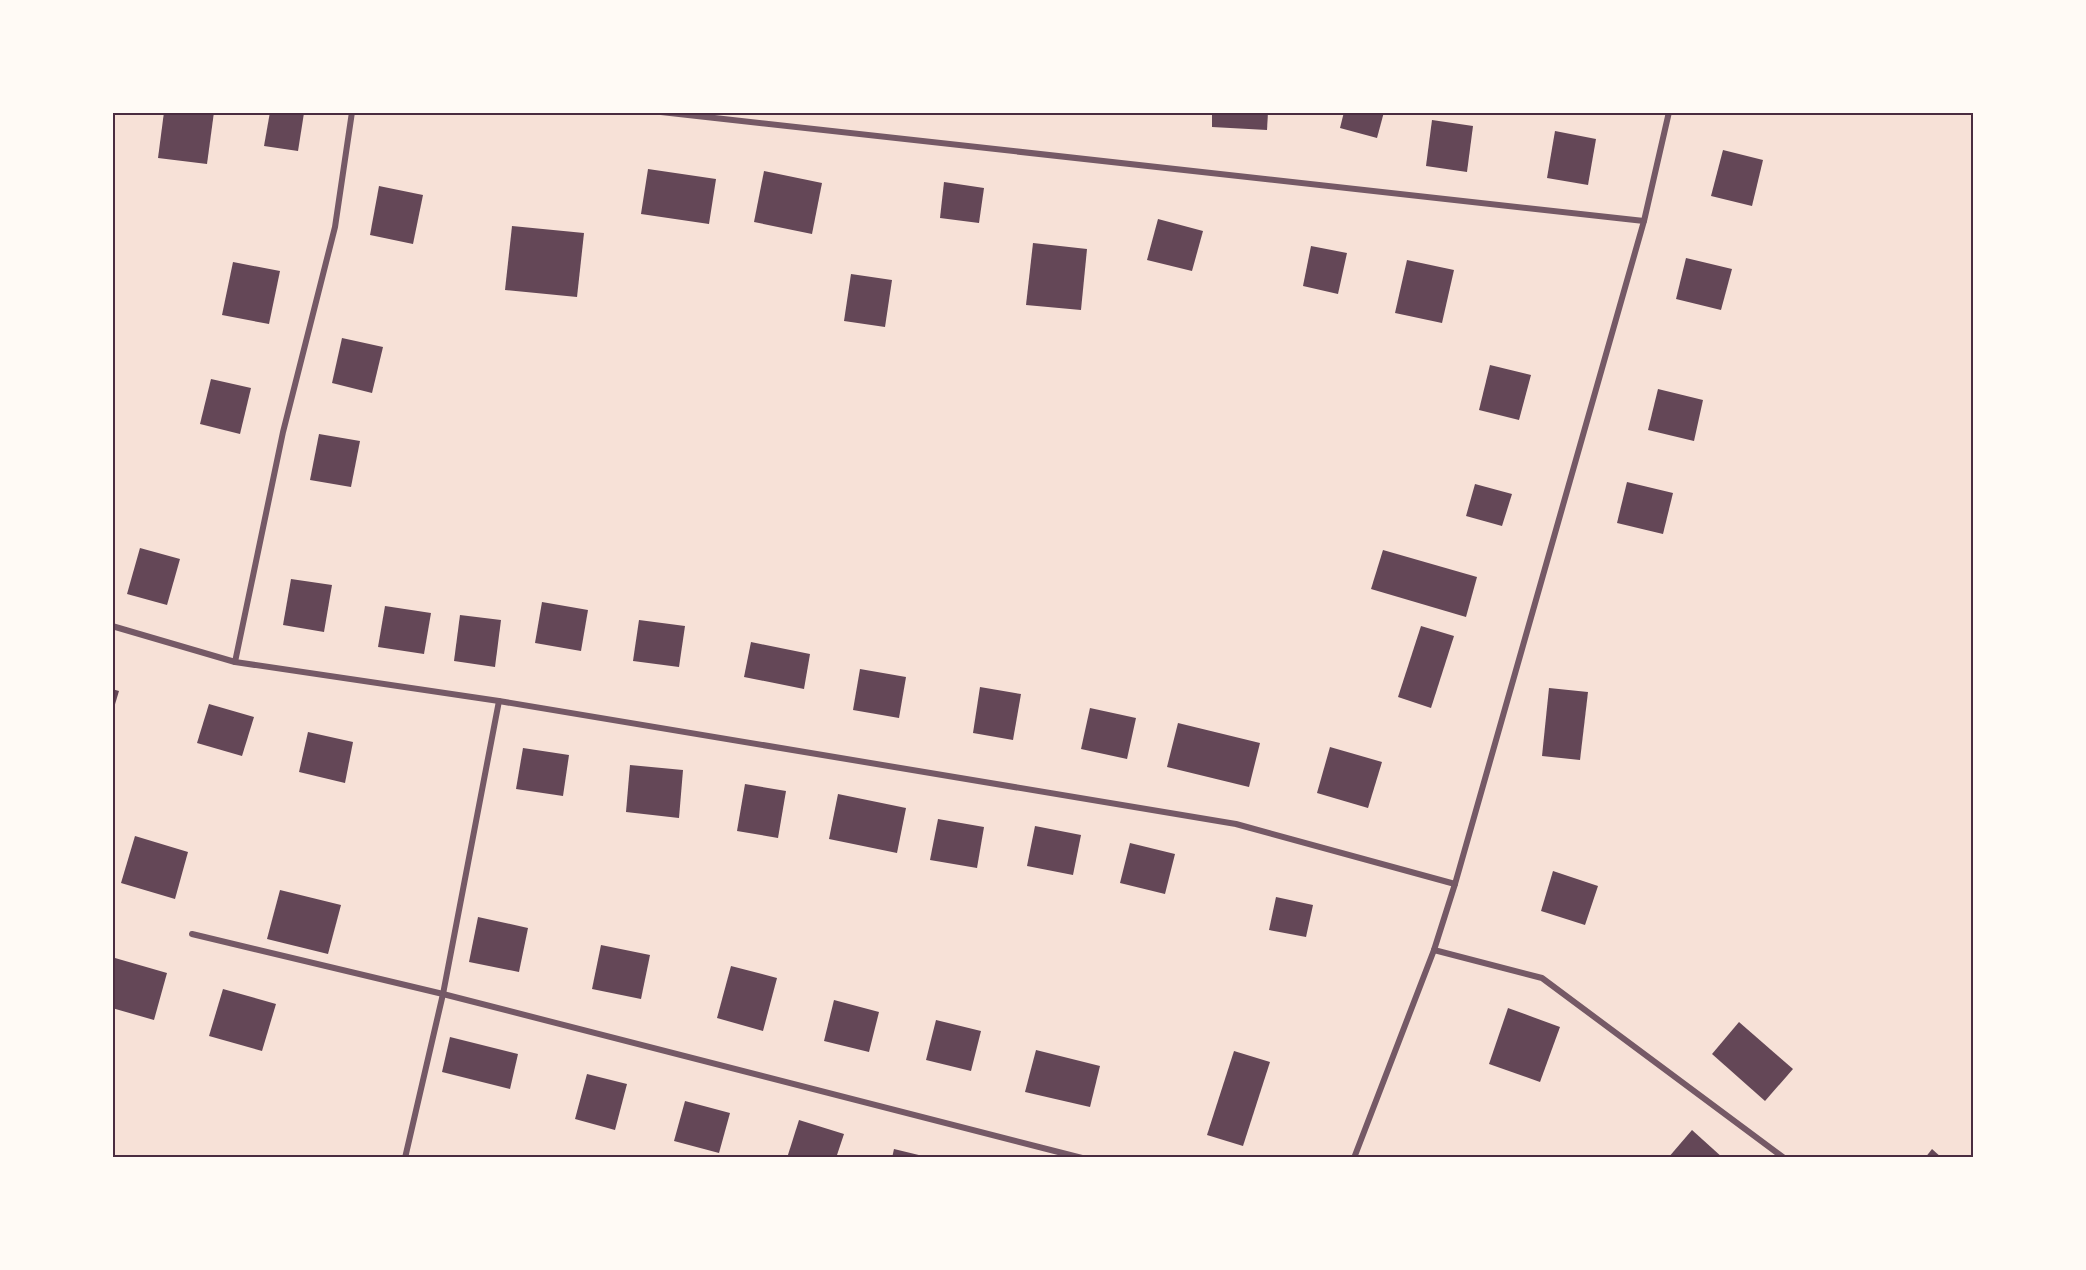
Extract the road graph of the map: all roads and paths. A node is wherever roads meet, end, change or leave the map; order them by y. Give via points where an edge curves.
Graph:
1 (351, 112) edge
2 (661, 112) edge
3 (1669, 112) edge
4 (1644, 221) junction
5 (112, 626) edge
6 (235, 662) junction
7 (499, 701) junction
8 (1455, 884) junction
9 (192, 934) dead end
10 (1434, 950) junction
11 (443, 994) junction
12 (405, 1158) edge
13 (1082, 1158) edge
14 (1354, 1158) edge
15 (1784, 1158) edge

1 - 6 street via 335,227 283,432
2 - 4 street
3 - 4 street
4 - 8 street
5 - 6 street
6 - 7 street
7 - 8 street via 1236,824
7 - 11 street
8 - 10 street
9 - 11 street
10 - 14 street
10 - 15 street via 1542,978
11 - 12 street
11 - 13 street

